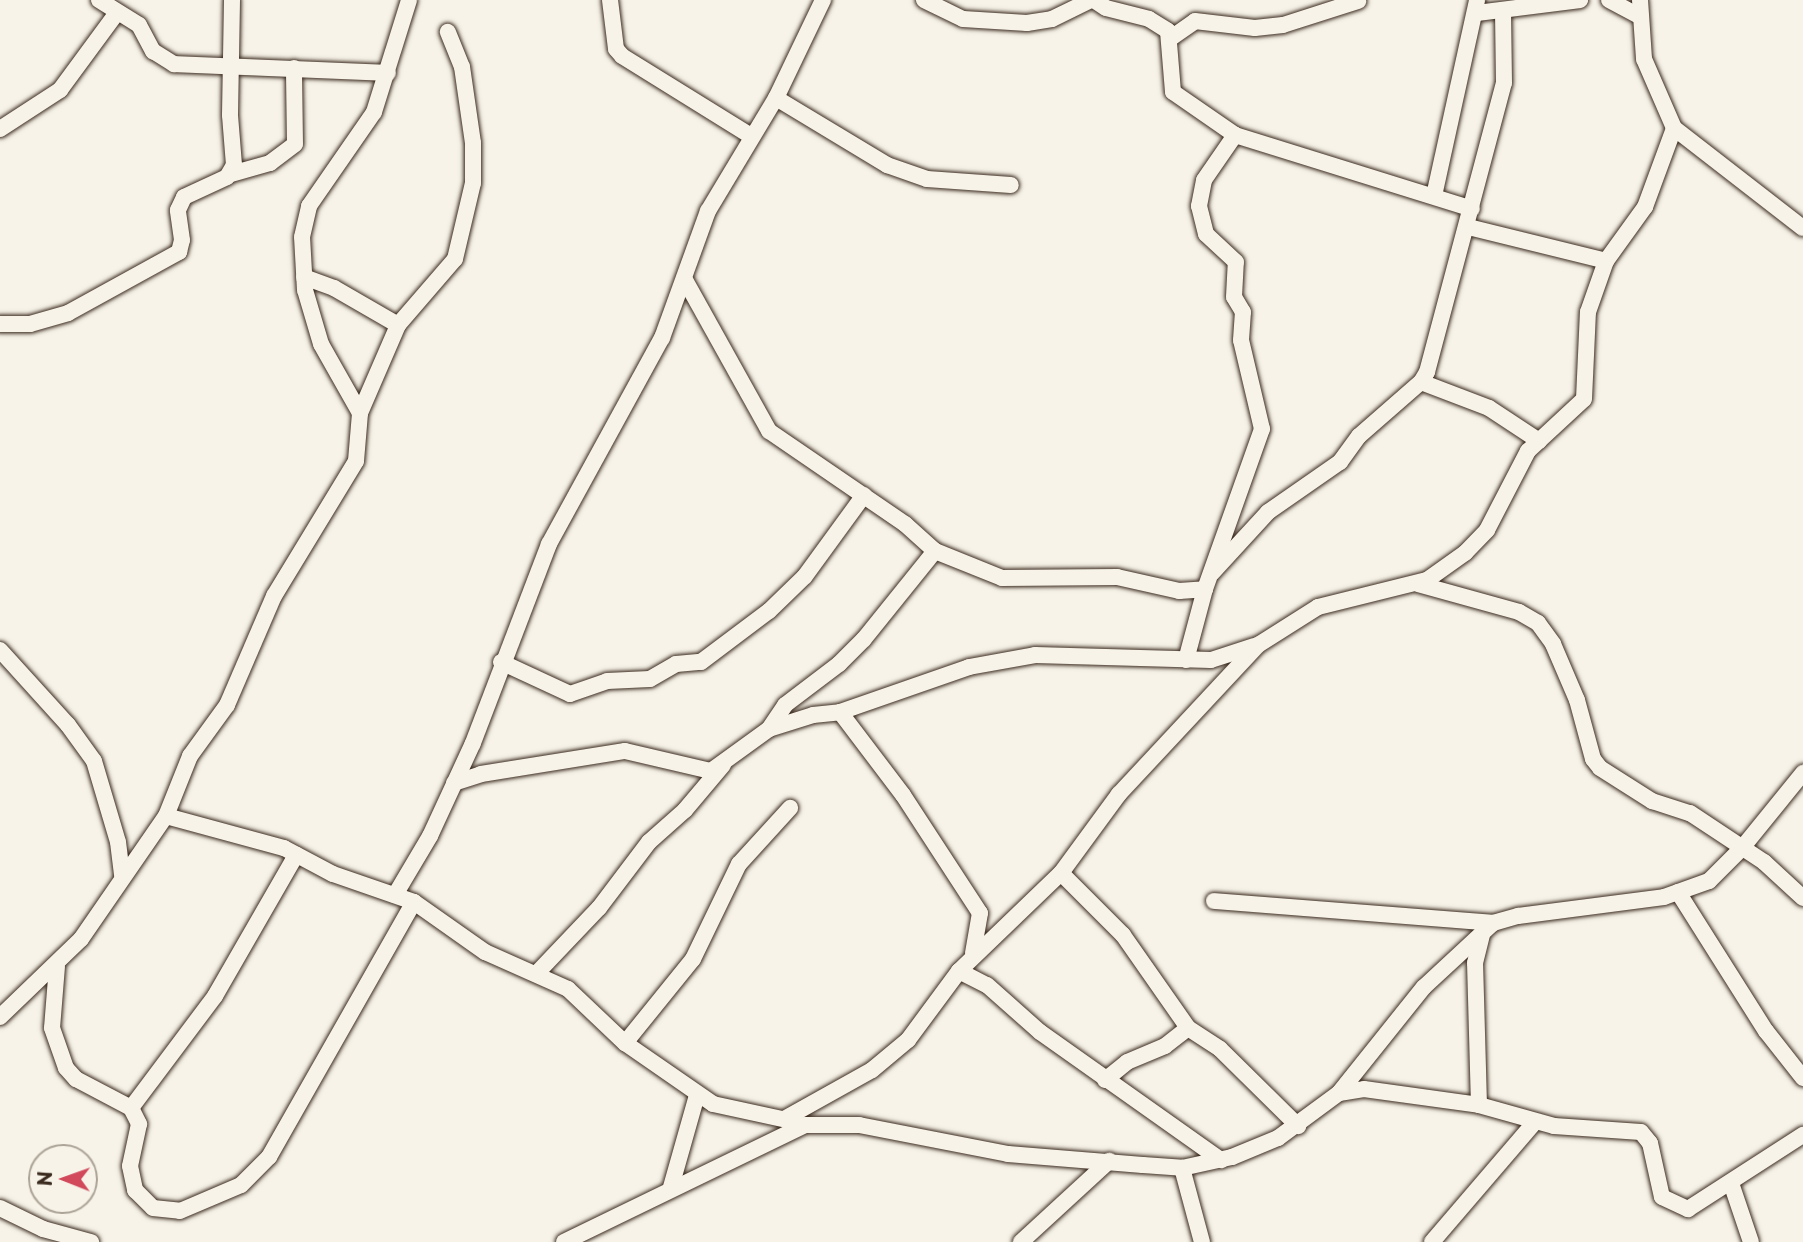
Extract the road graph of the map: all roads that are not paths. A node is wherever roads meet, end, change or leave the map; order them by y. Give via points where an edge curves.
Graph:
1 (99, 0) edge
2 (232, 0) edge
3 (409, 0) edge
4 (610, 0) edge
5 (823, 0) edge
6 (924, 0) edge
7 (1093, 0) edge
8 (1580, 0) edge
9 (1609, 0) edge
10 (1358, 1) edge
11 (1477, 6) edge
12 (1639, 8) edge
13 (1503, 11) junction
14 (116, 14) junction
15 (448, 32) dead end
16 (1171, 38) junction
17 (231, 65) junction
18 (294, 68) junction
19 (388, 73) junction
20 (776, 98) junction
21 (1674, 128) junction
22 (0, 129) edge
23 (1235, 135) junction
24 (751, 136) junction
25 (231, 174) junction
26 (1011, 185) dead end
27 (1434, 197) junction
28 (1472, 209) junction
29 (1468, 227) junction
30 (1803, 228) edge
31 (1606, 261) junction
32 (304, 277) junction
33 (685, 281) junction
34 (0, 324) edge
35 (398, 325) junction
36 (1421, 382) junction
37 (360, 413) junction
38 (1539, 441) junction
39 (864, 495) junction
40 (935, 551) junction
41 (1212, 573) junction
42 (1418, 584) junction
43 (1205, 589) junction
44 (1258, 645) junction
45 (0, 650) edge
46 (1186, 660) junction
47 (501, 662) junction
48 (840, 712) junction
49 (769, 729) junction
50 (725, 763) junction
51 (1803, 773) edge
52 (454, 783) junction
53 (790, 808) dead end
54 (166, 816) junction
55 (1742, 848) junction
56 (296, 855) junction
57 (1061, 873) junction
58 (122, 877) junction
59 (1678, 892) junction
60 (395, 895) junction
61 (1803, 898) edge
62 (1214, 901) dead end
63 (414, 902) junction
64 (1488, 927) junction
65 (972, 956) junction
66 (57, 966) junction
67 (959, 971) junction
68 (537, 973) junction
69 (2, 1008) edge
70 (1188, 1028) junction
71 (625, 1044) junction
72 (1803, 1078) edge
73 (1105, 1080) junction
74 (1339, 1093) junction
75 (697, 1095) junction
76 (1479, 1105) junction
77 (131, 1108) junction
78 (786, 1118) junction
79 (1534, 1123) junction
80 (805, 1125) junction
81 (1297, 1126) junction
82 (1803, 1135) edge
83 (1221, 1160) junction
84 (1109, 1161) junction
85 (1182, 1168) junction
86 (1731, 1183) junction
87 (671, 1187) junction
88 (0, 1208) edge
89 (91, 1242) edge
90 (564, 1242) edge
91 (1021, 1242) edge
92 (1202, 1242) edge
93 (1432, 1242) edge
94 (1751, 1242) edge

1 - 14 street
2 - 17 street
3 - 19 street
4 - 24 street via 616,49 622,56
5 - 20 street
6 - 7 street via 963,19 1027,23 1052,19
7 - 16 street via 1149,19
8 - 13 street
9 - 12 street
10 - 16 street via 1283,25 1255,28 1195,21
11 - 13 street
11 - 27 street
12 - 21 street via 1651,83
13 - 28 street via 1504,83
14 - 17 street via 139,25 161,59 185,66
14 - 22 street via 60,90
15 - 35 street via 462,67 472,183 455,259
16 - 23 street via 1173,92
17 - 18 street
17 - 25 street
18 - 19 street
18 - 25 street via 295,144 270,163
19 - 32 street via 354,147 309,206 302,237
20 - 24 street
20 - 26 street via 887,165 927,179
21 - 30 street
21 - 31 street via 1645,207
23 - 27 street
23 - 41 street via 1205,180 1199,206 1206,234 1236,262 1234,297 1243,312 1241,340 1262,429
24 - 33 street via 708,211
25 - 34 street via 184,197 178,210 181,247 172,258 68,313 30,324
27 - 28 street
28 - 29 street
29 - 31 street
29 - 36 street
31 - 38 street via 1588,312 1584,399
32 - 35 street via 334,288
32 - 37 street via 321,344
33 - 39 street via 749,389 765,426
33 - 47 street via 647,373 549,544
35 - 37 street
36 - 38 street via 1489,408
36 - 41 street via 1359,436 1340,462 1268,512
37 - 54 street via 361,441 349,474 274,596 227,705 190,756
38 - 42 street via 1513,477 1487,530 1450,566
39 - 40 street
39 - 47 street via 805,576 769,611 701,662 676,664 650,679 607,681 570,694
40 - 43 street via 1002,579 1117,577 1179,591
40 - 49 street via 847,657 785,705
41 - 43 street
42 - 44 street via 1318,607
42 - 55 street via 1519,612 1538,623 1553,644 1577,700 1593,759 1600,768 1653,801 1683,808
43 - 46 street
44 - 46 street via 1211,660
44 - 57 street via 1119,794
45 - 58 street via 94,761 121,852
46 - 48 street via 1018,657 939,676
47 - 52 street
48 - 49 street
48 - 65 street via 903,795 980,913
49 - 50 street
50 - 52 street via 701,771 625,751 481,774
50 - 68 street via 685,810 649,842 599,908
51 - 55 street
52 - 60 street
53 - 71 street via 739,864 693,959
54 - 56 street
54 - 58 street
55 - 59 street via 1709,881
55 - 61 street
56 - 60 street via 333,874
56 - 77 street via 215,996
57 - 65 street
57 - 70 street via 1123,935
58 - 66 street
59 - 64 street
59 - 72 street via 1766,1031
60 - 63 street
62 - 64 street
63 - 68 street via 485,953
63 - 77 street via 269,1157 241,1185 180,1211 153,1208 132,1180 130,1166 139,1124
64 - 74 street via 1424,987
64 - 76 street via 1475,963
65 - 67 street
66 - 69 street
66 - 77 street via 52,1028 66,1068 76,1079
67 - 73 street via 987,985
67 - 78 street via 920,1027 892,1054
68 - 71 street via 568,989
70 - 73 street via 1165,1046 1127,1062
70 - 81 street via 1220,1049
71 - 75 street
73 - 83 street
74 - 76 street via 1364,1089
74 - 81 street
75 - 78 street via 726,1108
75 - 87 street
76 - 79 street
78 - 80 street
79 - 86 street via 1641,1132 1650,1143 1662,1197 1679,1207 1697,1206
79 - 93 street
80 - 84 street via 859,1125 1008,1154
80 - 87 street
81 - 83 street
82 - 86 street
83 - 85 street
84 - 85 street
84 - 91 street
85 - 92 street
86 - 94 street
87 - 90 street
88 - 89 street via 43,1229

